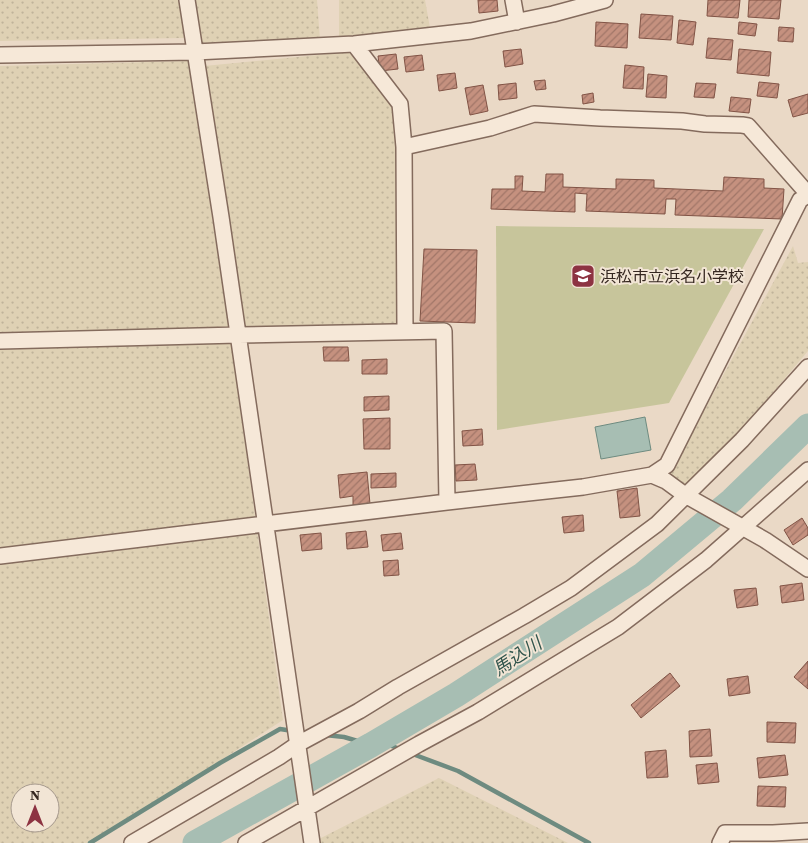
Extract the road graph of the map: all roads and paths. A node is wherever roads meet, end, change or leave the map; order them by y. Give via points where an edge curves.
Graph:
1 (187, 0) edge
2 (513, 0) edge
3 (605, 0) edge
4 (517, 22) junction
5 (354, 44) junction
6 (195, 52) junction
7 (0, 54) edge
8 (404, 148) junction
9 (808, 195) edge
10 (405, 331) junction
11 (238, 335) junction
12 (0, 342) edge
13 (808, 367) edge
14 (808, 470) edge
15 (652, 475) junction
16 (685, 495) junction
17 (447, 502) junction
18 (266, 524) junction
19 (743, 528) junction
20 (0, 556) edge
21 (808, 569) edge
22 (298, 746) junction
23 (307, 806) junction
24 (808, 830) edge
25 (132, 843) edge
26 (246, 843) edge
27 (312, 843) edge
28 (720, 843) edge

1 - 6 street
2 - 4 street
3 - 4 street
4 - 5 street via 471,31
5 - 6 street
5 - 8 street via 400,104
6 - 7 street
6 - 11 street
8 - 9 street via 534,114 742,125 748,126
8 - 10 street
9 - 15 street via 800,200 668,465
10 - 11 street
10 - 17 street via 444,331
11 - 12 street
11 - 18 street
13 - 16 street via 742,440
14 - 19 street
15 - 16 street
15 - 17 street via 583,487
16 - 19 street
16 - 22 street via 657,524 571,588
17 - 18 street
18 - 20 street
18 - 22 street
19 - 21 street
19 - 23 street via 618,628 478,712
22 - 23 street
22 - 25 street
23 - 26 street
23 - 27 street
24 - 28 street via 725,833

